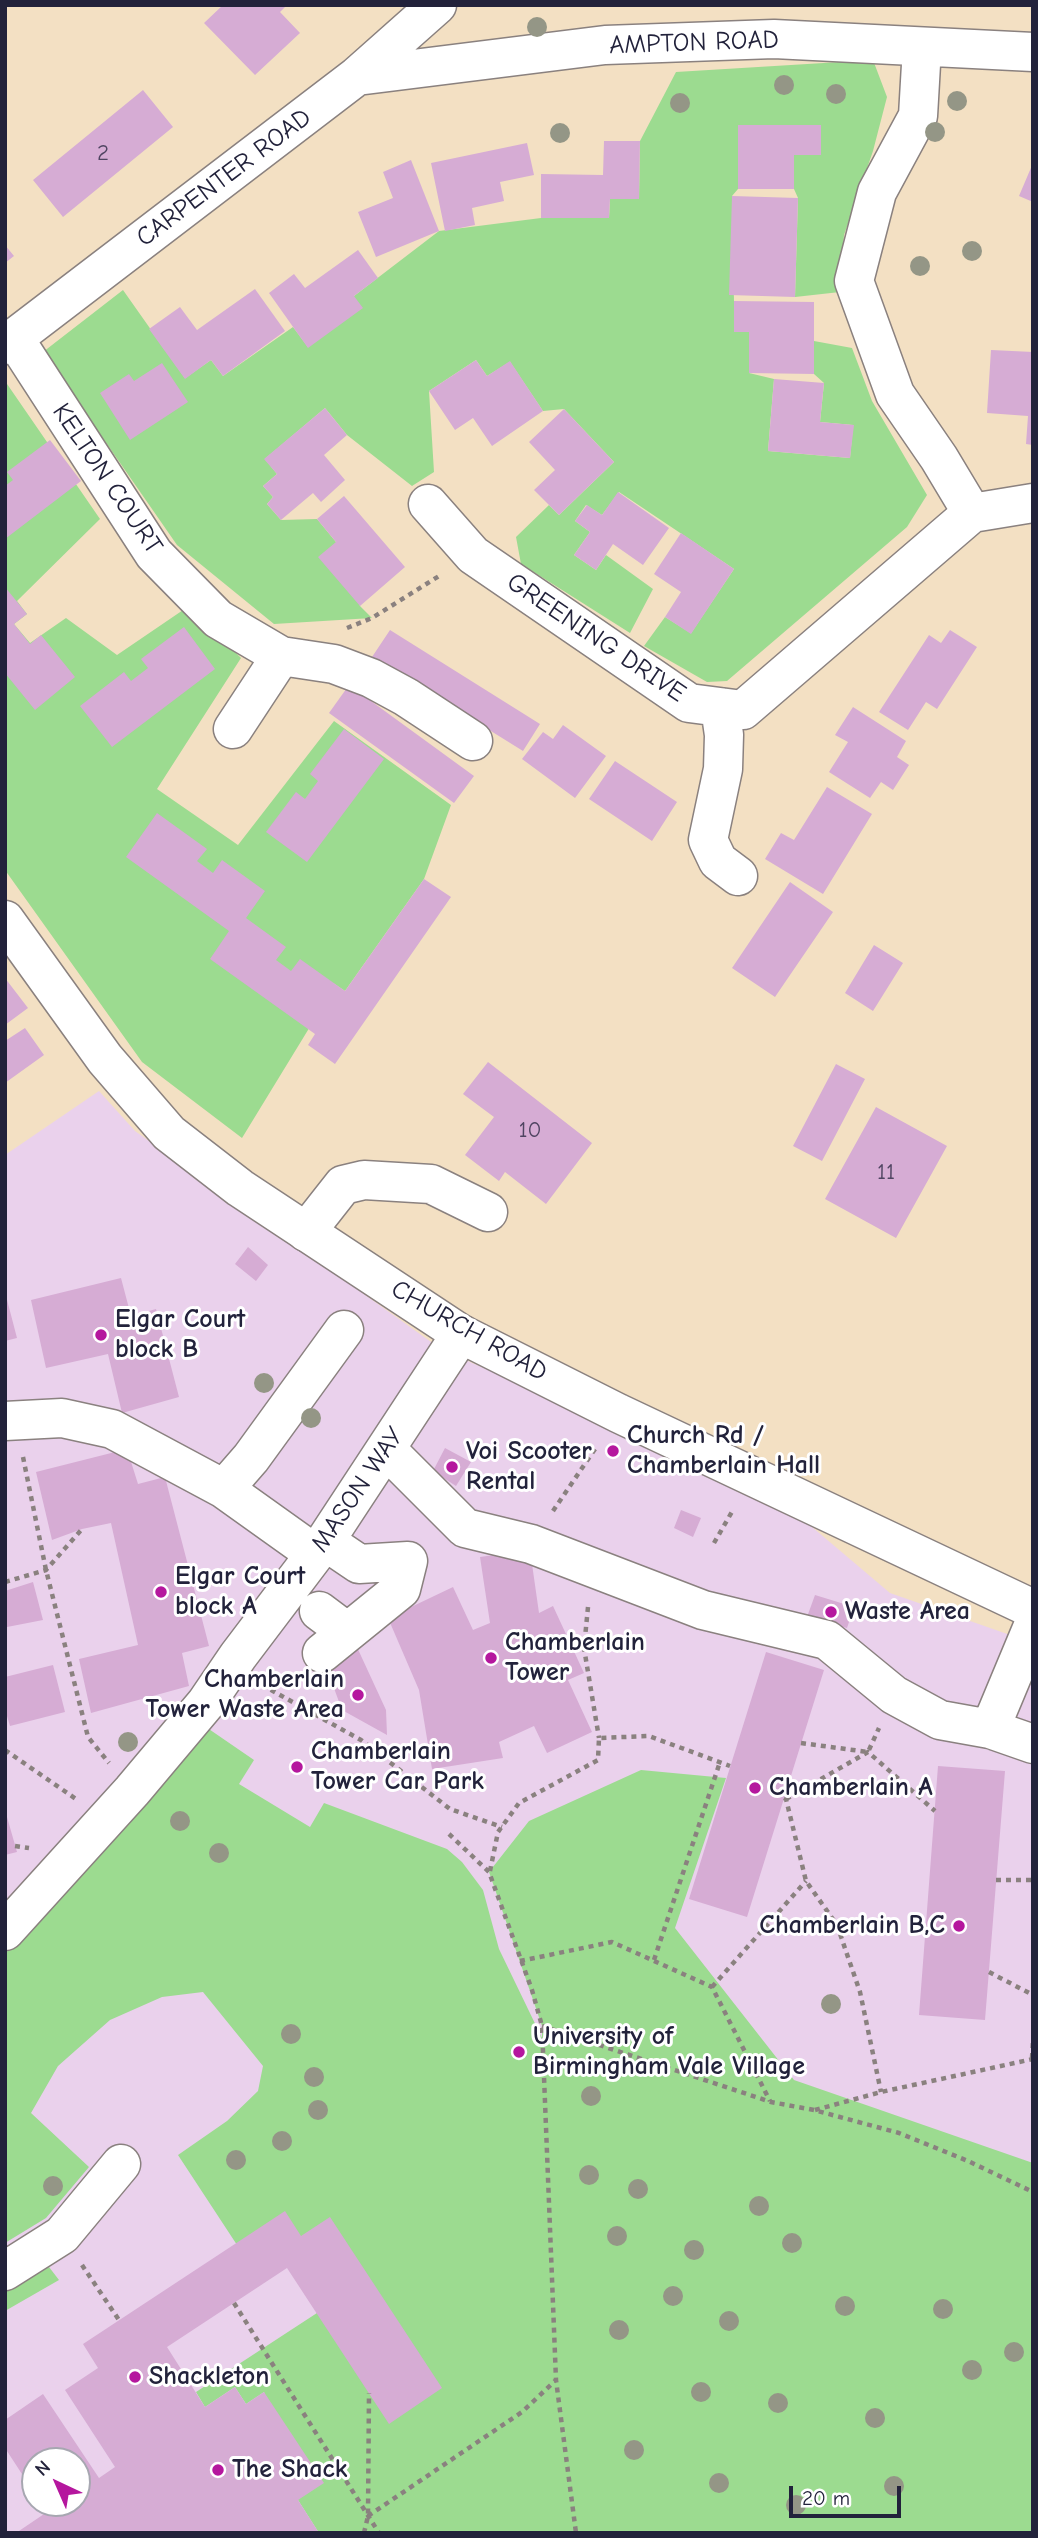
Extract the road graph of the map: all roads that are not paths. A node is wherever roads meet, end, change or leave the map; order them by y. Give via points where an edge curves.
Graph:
1 (437, 5) edge
2 (922, 47) junction
3 (1033, 52) edge
4 (357, 76) junction
5 (10, 341) edge
6 (1033, 503) edge
7 (428, 504) dead end
8 (972, 513) junction
9 (281, 656) junction
10 (720, 707) junction
11 (233, 729) dead end
12 (473, 741) dead end
13 (738, 876) dead end
14 (5, 920) edge
15 (488, 1212) dead end
16 (306, 1232) junction
17 (344, 1330) dead end
18 (461, 1334) junction
19 (10, 1420) edge
20 (387, 1450) junction
21 (224, 1489) junction
22 (320, 1548) junction
23 (1033, 1609) edge
24 (1033, 1626) edge
25 (337, 1629) dead end
26 (990, 1729) junction
27 (1033, 1744) edge
28 (5, 1931) edge
29 (121, 2164) dead end
30 (5, 2271) edge

1 - 4 street, CARPENTER ROAD
2 - 3 street, AMPTON ROAD
2 - 4 street, AMPTON ROAD via 774,38 605,44
2 - 8 street via 918,116 877,192 854,281 895,394
4 - 5 street, CARPENTER ROAD
5 - 9 street, KELTON COURT via 154,554 218,619
6 - 8 street
7 - 10 street, GREENING DRIVE via 474,555 689,703
8 - 10 street, GREENING DRIVE via 743,710
9 - 11 street
9 - 12 street via 334,664 371,678
10 - 13 street via 723,769 708,840 718,861
14 - 16 street, CHURCH ROAD via 105,1059 169,1133
15 - 16 street via 431,1184 364,1180 343,1185
16 - 18 street, CHURCH ROAD
17 - 21 street
18 - 20 street, MASON WAY
18 - 23 street, CHURCH ROAD
19 - 21 street via 62,1418 112,1429
20 - 22 street, MASON WAY
20 - 26 street via 465,1528 531,1544 703,1610 827,1640 894,1695 940,1720
21 - 22 street
22 - 25 street via 359,1564 408,1561 401,1589
22 - 28 street, MASON WAY via 206,1703
24 - 26 street
26 - 27 street
29 - 30 street via 62,2235

